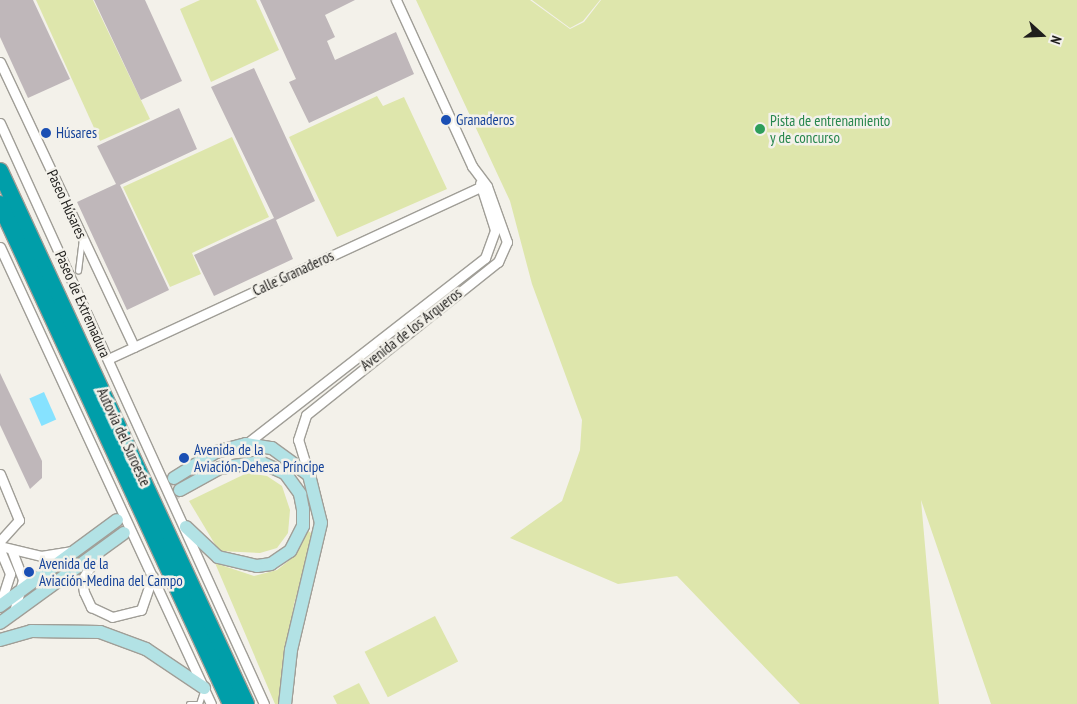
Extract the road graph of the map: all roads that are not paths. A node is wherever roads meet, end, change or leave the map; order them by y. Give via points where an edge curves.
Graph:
1 (396, 0) edge
2 (0, 62) edge
3 (0, 123) edge
4 (0, 171) edge
5 (479, 185) junction
6 (0, 204) edge
7 (82, 236) junction
8 (0, 247) edge
9 (78, 271) dead end
10 (134, 347) junction
11 (108, 359) junction
12 (246, 444) junction
13 (0, 474) edge
14 (309, 475) junction
15 (174, 478) tunnel mouth
16 (180, 490) tunnel mouth
17 (117, 520) tunnel mouth
18 (186, 527) junction
19 (124, 533) tunnel mouth
20 (0, 541) edge
21 (105, 547) junction
22 (0, 548) edge
23 (12, 551) junction
24 (74, 551) junction
25 (153, 576) junction
26 (22, 588) junction
27 (0, 606) edge
28 (13, 614) junction
29 (0, 623) edge
30 (0, 640) edge
31 (204, 688) junction
32 (189, 704) edge
33 (198, 704) edge
34 (211, 704) edge
35 (232, 704) edge
36 (246, 704) edge
37 (264, 704) edge
38 (285, 704) edge

1 - 5 street, Avenida de los Arqueros
2 - 7 street, Paseo Húsares
3 - 11 street, Paseo de Extremadura
4 - 36 highway, Autovía del Suroeste
5 - 10 street, Calle Granaderos
5 - 12 street, Avenida de los Arqueros via 495,230 485,258
5 - 14 street, Avenida de los Arqueros via 486,186 506,229 504,252 306,415 298,440
6 - 35 highway, Autovía del Suroeste
7 - 9 lane
7 - 10 street, Paseo Húsares
8 - 25 street
10 - 11 street, Calle Granaderos
11 - 18 street, Paseo de Extremadura
12 - 14 main road via 272,448
12 - 15 main road via 216,452
13 - 20 street via 19,520
14 - 38 main road via 321,523 291,650
16 - 18 main road via 230,465 247,462 273,466 295,486 303,526 290,551 271,564 237,565 218,557
17 - 24 main road
18 - 37 street, Paseo de Extremadura
19 - 21 main road
21 - 25 street via 82,580 84,592 100,613 127,616 141,610
21 - 28 main road
22 - 23 street
22 - 27 street via 10,574
23 - 24 street via 41,556
23 - 26 street via 21,568
24 - 26 main road
25 - 31 street
26 - 27 main road
26 - 28 street
28 - 29 main road
30 - 31 main road via 31,631 100,632 146,649
31 - 33 lane
31 - 34 street
32 - 33 lane

